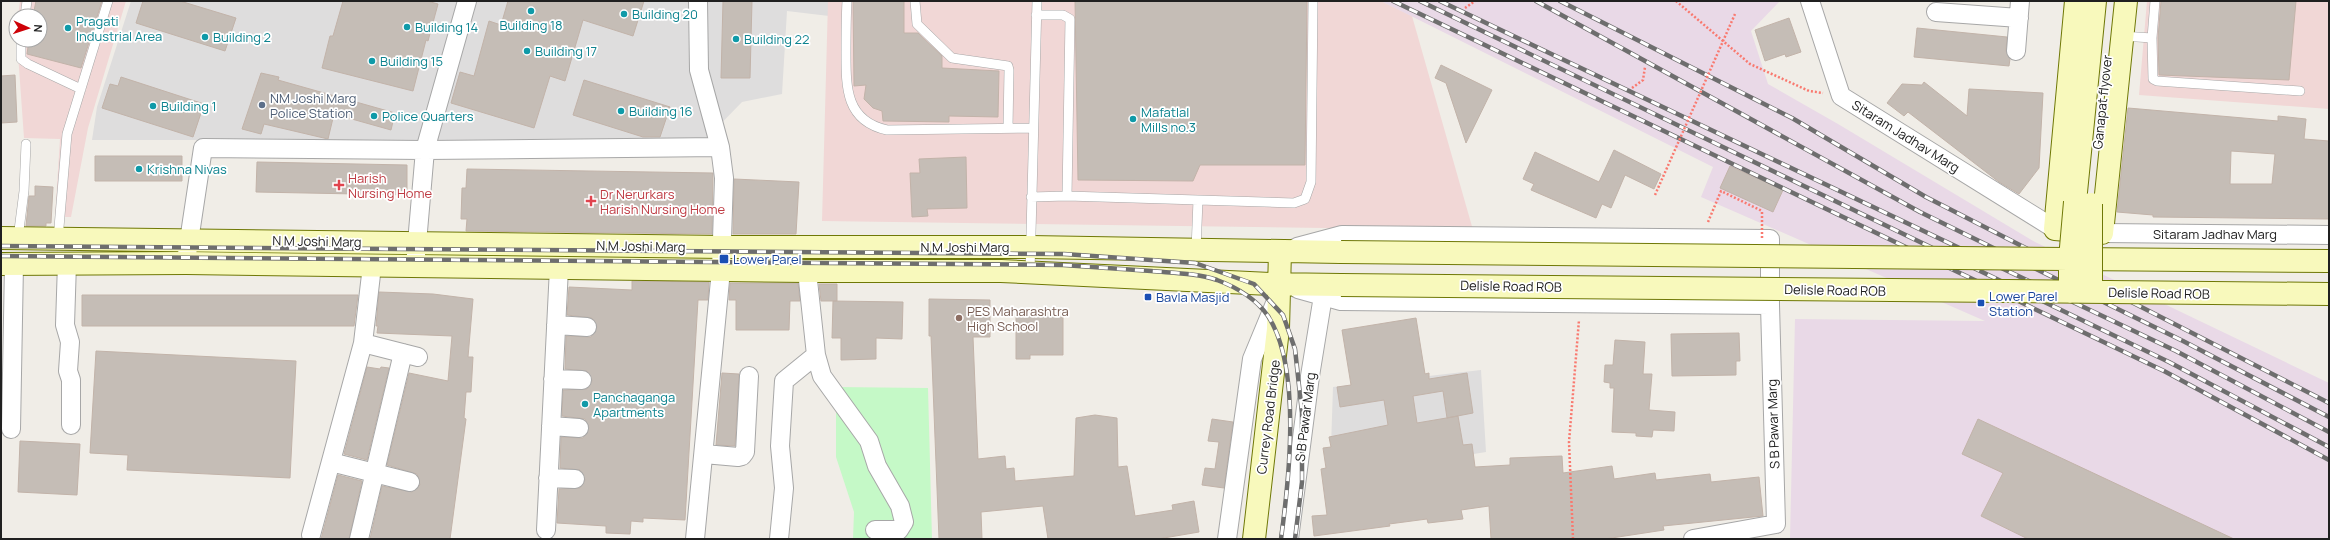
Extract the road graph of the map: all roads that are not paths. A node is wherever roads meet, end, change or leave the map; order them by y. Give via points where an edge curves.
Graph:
1 (108, 1) edge
2 (467, 1) edge
3 (698, 1) edge
4 (847, 1) edge
5 (915, 1) edge
6 (1037, 1) edge
7 (1313, 1) edge
8 (1810, 1) edge
9 (2076, 1) edge
10 (2095, 1) edge
11 (2112, 1) edge
12 (2126, 1) edge
13 (2155, 1) edge
14 (2019, 10) edge
15 (1936, 12) dead end
16 (1036, 15) junction
17 (2122, 36) junction
18 (2152, 38) junction
19 (21, 48) edge
20 (2016, 51) dead end
21 (81, 90) junction
22 (2300, 91) dead end
23 (1008, 128) junction
24 (1033, 128) junction
25 (26, 144) dead end
26 (720, 147) junction
27 (425, 150) junction
28 (1068, 196) junction
29 (1031, 197) junction
30 (1198, 200) junction
31 (2083, 203) junction
32 (2055, 228) junction
33 (2102, 233) junction
34 (2329, 235) edge
35 (10, 238) edge
36 (58, 239) junction
37 (189, 240) junction
38 (417, 242) junction
39 (723, 247) junction
40 (1030, 247) junction
41 (1196, 250) junction
42 (1280, 251) junction
43 (2070, 259) junction
44 (2091, 259) junction
45 (2329, 261) edge
46 (67, 263) junction
47 (186, 263) junction
48 (7, 264) edge
49 (372, 266) junction
50 (415, 266) junction
51 (558, 268) junction
52 (721, 270) junction
53 (807, 271) junction
54 (1030, 272) junction
55 (1279, 289) junction
56 (1332, 290) junction
57 (2070, 292) junction
58 (2091, 292) junction
59 (2329, 294) edge
60 (1770, 305) junction
61 (556, 325) junction
62 (587, 327) dead end
63 (363, 343) junction
64 (816, 355) junction
65 (749, 376) dead end
66 (553, 379) junction
67 (582, 380) dead end
68 (71, 425) dead end
69 (551, 426) junction
70 (579, 428) dead end
71 (11, 429) dead end
72 (704, 454) junction
73 (331, 462) junction
74 (374, 473) junction
75 (548, 478) junction
76 (575, 479) dead end
77 (410, 482) dead end
78 (546, 530) dead end
79 (875, 530) dead end
80 (1776, 531) edge
81 (311, 535) dead end
82 (359, 539) edge
83 (695, 539) edge
84 (779, 539) edge
85 (1225, 539) edge
86 (1254, 539) edge
87 (1290, 539) edge
88 (1693, 539) edge

1 - 21 lane
2 - 27 street
3 - 26 street via 699,70
4 - 23 lane via 846,85 860,117 887,130
5 - 23 lane via 917,24 952,58 1008,66
6 - 16 lane
7 - 30 lane via 1311,182 1308,194 1305,199 1294,203
8 - 32 street, Sitaram Jadhav Marg via 1841,96
9 - 32 main road
10 - 31 main road, Ganapat flyover
11 - 31 main road, Ganapat flyover
12 - 17 main road
13 - 18 lane
14 - 15 street
14 - 20 street
16 - 24 lane
16 - 28 lane via 1063,15 1070,19
17 - 18 lane
17 - 33 main road
18 - 22 lane via 2152,74 2157,82
19 - 21 lane via 21,59 28,64
21 - 36 lane via 67,134
23 - 24 lane
24 - 29 lane
25 - 35 lane via 24,191
26 - 27 street
26 - 39 street via 724,178
27 - 37 street via 203,148
27 - 38 street
28 - 29 lane
28 - 30 lane
29 - 40 lane
30 - 41 lane
31 - 43 main road, bridge
31 - 44 main road, bridge
32 - 33 main road
33 - 34 street, Sitaram Jadhav Marg
35 - 36 main road, N M Joshi Marg
36 - 37 main road, N M Joshi Marg
37 - 38 main road, N M Joshi Marg
37 - 47 street
38 - 39 main road, N M Joshi Marg
38 - 50 street
39 - 40 main road, N M Joshi Marg
39 - 52 street
40 - 41 main road, N M Joshi Marg
40 - 54 lane
41 - 42 main road, N M Joshi Marg
42 - 43 main road, N M Joshi Marg, bridge
42 - 55 main road, Currey Road Bridge
42 - 60 street, S B Pawar Marg via 1342,235 1770,239
43 - 44 main road
43 - 57 main road, bridge
44 - 45 main road
44 - 58 main road, bridge
46 - 47 main road, N M Joshi Marg
46 - 48 main road, N M Joshi Marg
46 - 68 street via 65,325 70,342 68,371 71,380
47 - 49 main road, N M Joshi Marg
48 - 71 street
49 - 50 main road, N M Joshi Marg
49 - 63 street
50 - 51 main road, N M Joshi Marg
51 - 52 main road, N M Joshi Marg
51 - 61 street
52 - 53 main road, N M Joshi Marg
52 - 72 street
53 - 54 main road, N M Joshi Marg
53 - 64 street
54 - 55 main road, N M Joshi Marg
55 - 56 main road, Delisle Road ROB
55 - 85 street via 1252,359
55 - 86 main road, Currey Road Bridge via 1278,330
56 - 57 main road, Delisle Road ROB, bridge
56 - 60 street via 1341,301
56 - 87 street, S B Pawar Marg via 1310,376
57 - 58 main road, Delisle Road ROB, bridge
58 - 59 main road, Delisle Road ROB, bridge
60 - 80 street, S B Pawar Marg
61 - 62 street
61 - 66 street
63 - 73 street
63 - 74 street via 411,355
64 - 79 street via 822,376 868,441 877,466 900,506 903,526 899,530
64 - 84 street via 784,381 780,446 784,488
65 - 72 street via 746,452 738,457
66 - 67 street
66 - 69 street
69 - 70 street
69 - 75 street
72 - 83 street
73 - 74 street
73 - 81 street
74 - 77 street
74 - 82 street
75 - 76 street
75 - 78 street
80 - 88 street, S B Pawar Marg

